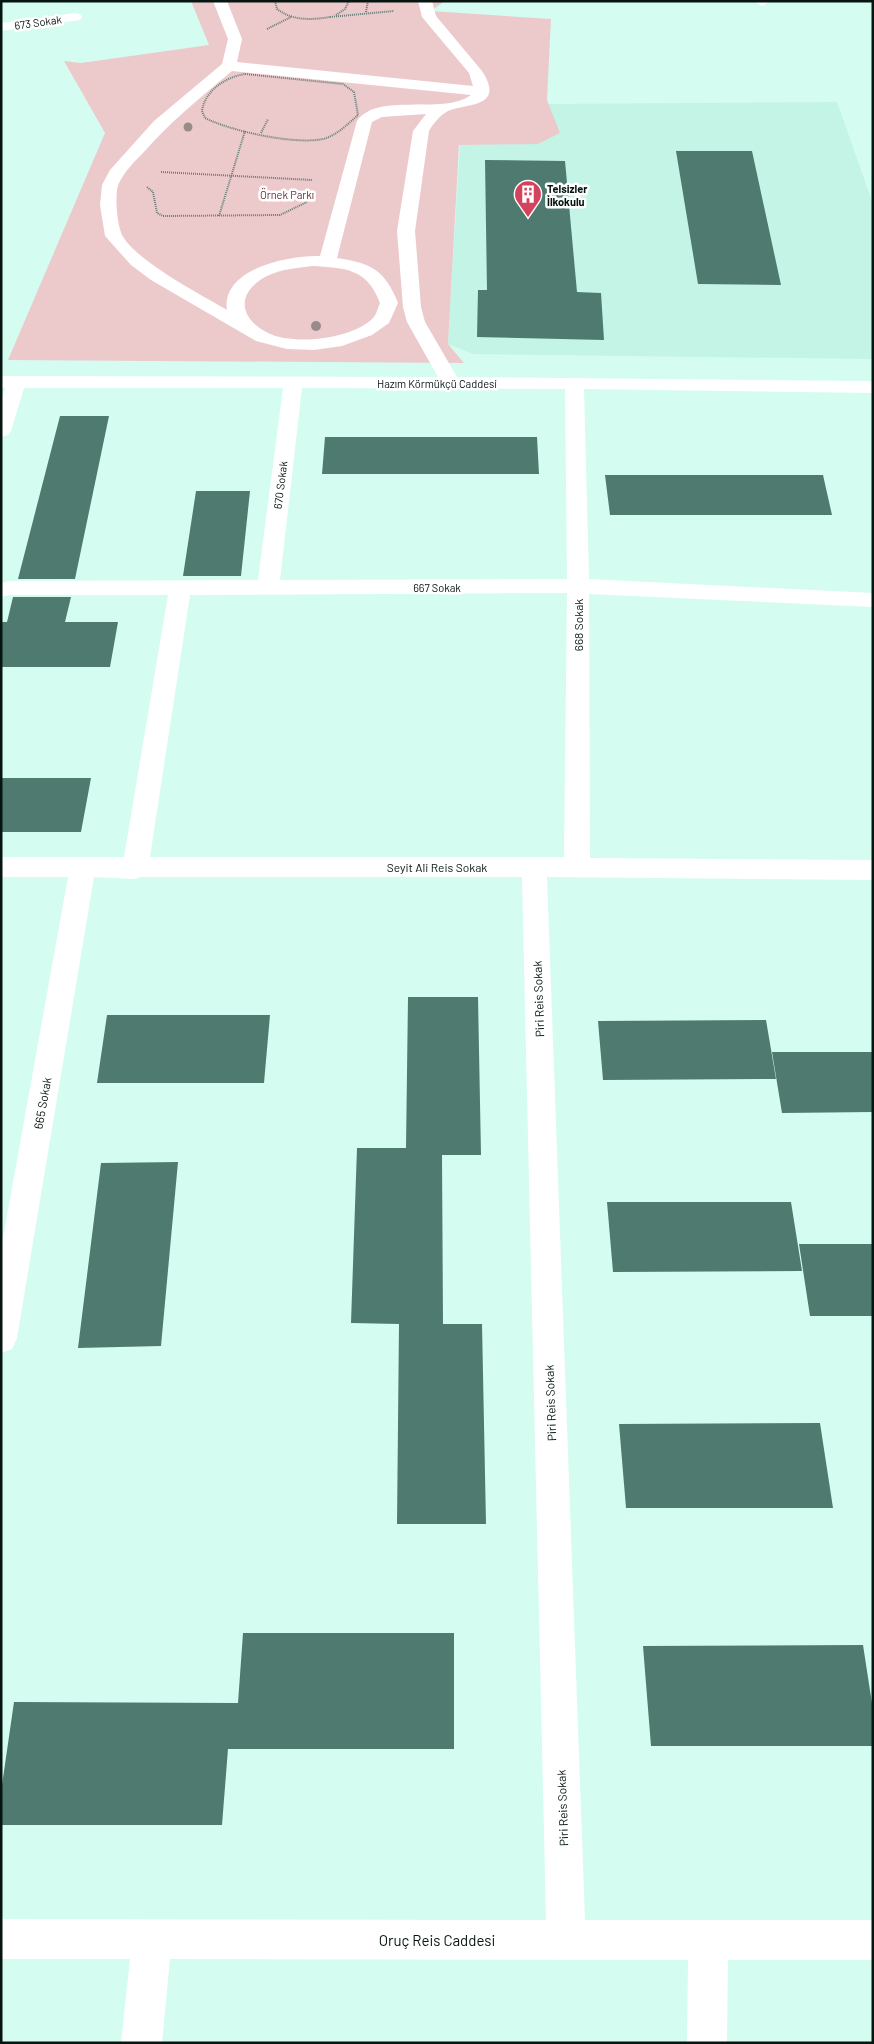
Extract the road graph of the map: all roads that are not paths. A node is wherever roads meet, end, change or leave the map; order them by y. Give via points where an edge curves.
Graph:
1 (220, 1) edge
2 (426, 5) edge
3 (74, 16) dead end
4 (1, 27) edge
5 (229, 66) junction
6 (481, 92) junction
7 (442, 108) junction
8 (327, 261) junction
9 (414, 314) junction
10 (372, 327) junction
11 (248, 330) junction
12 (9, 382) edge
13 (293, 382) junction
14 (451, 383) junction
15 (574, 383) junction
16 (873, 387) edge
17 (1, 431) edge
18 (578, 586) junction
19 (268, 588) junction
20 (180, 589) junction
21 (1, 590) edge
22 (873, 600) edge
23 (1, 867) edge
24 (83, 867) junction
25 (534, 867) junction
26 (577, 867) junction
27 (135, 869) junction
28 (873, 870) edge
29 (1, 1338) edge
30 (708, 1939) junction
31 (1, 1940) edge
32 (152, 1940) junction
33 (566, 1940) junction
34 (873, 1940) edge
35 (141, 2043) edge
36 (707, 2043) edge

1 - 5 street via 235,39
2 - 6 street via 429,17 475,71 480,79
3 - 4 street, 673 Sokak
5 - 6 street
5 - 11 street via 160,124 118,170 110,185 108,205 112,228 122,247 157,276
6 - 7 street via 471,102
7 - 8 street via 390,110 371,115 362,127
7 - 9 street via 420,130 414,164 405,240
8 - 10 street via 365,271 384,287 388,307
8 - 11 street via 288,263 250,279 239,291 235,304 237,316
9 - 10 street
9 - 14 street
10 - 11 street via 342,341 315,345 278,342
12 - 13 street, Hazım Körmükçü Caddesi
12 - 17 street
13 - 14 street, Hazım Körmükçü Caddesi
13 - 19 street, 670 Sokak
14 - 15 street, Hazım Körmükçü Caddesi
15 - 16 street, Hazım Körmükçü Caddesi
15 - 18 street, 668 Sokak
18 - 19 street, 667 Sokak
18 - 22 street, 667 Sokak
18 - 26 street, 668 Sokak
19 - 20 street, 667 Sokak
20 - 21 street, 667 Sokak
20 - 27 street
23 - 24 street, Seyit Ali Reis Sokak
24 - 27 street, Seyit Ali Reis Sokak
24 - 29 street, 665 Sokak
25 - 26 street, Seyit Ali Reis Sokak
25 - 27 street, Seyit Ali Reis Sokak
25 - 33 street, Piri Reis Sokak
26 - 28 street, Seyit Ali Reis Sokak
30 - 33 street, Oruç Reis Caddesi
30 - 34 street, Oruç Reis Caddesi
30 - 36 street
31 - 32 street, Oruç Reis Caddesi
32 - 33 street, Oruç Reis Caddesi
32 - 35 street

